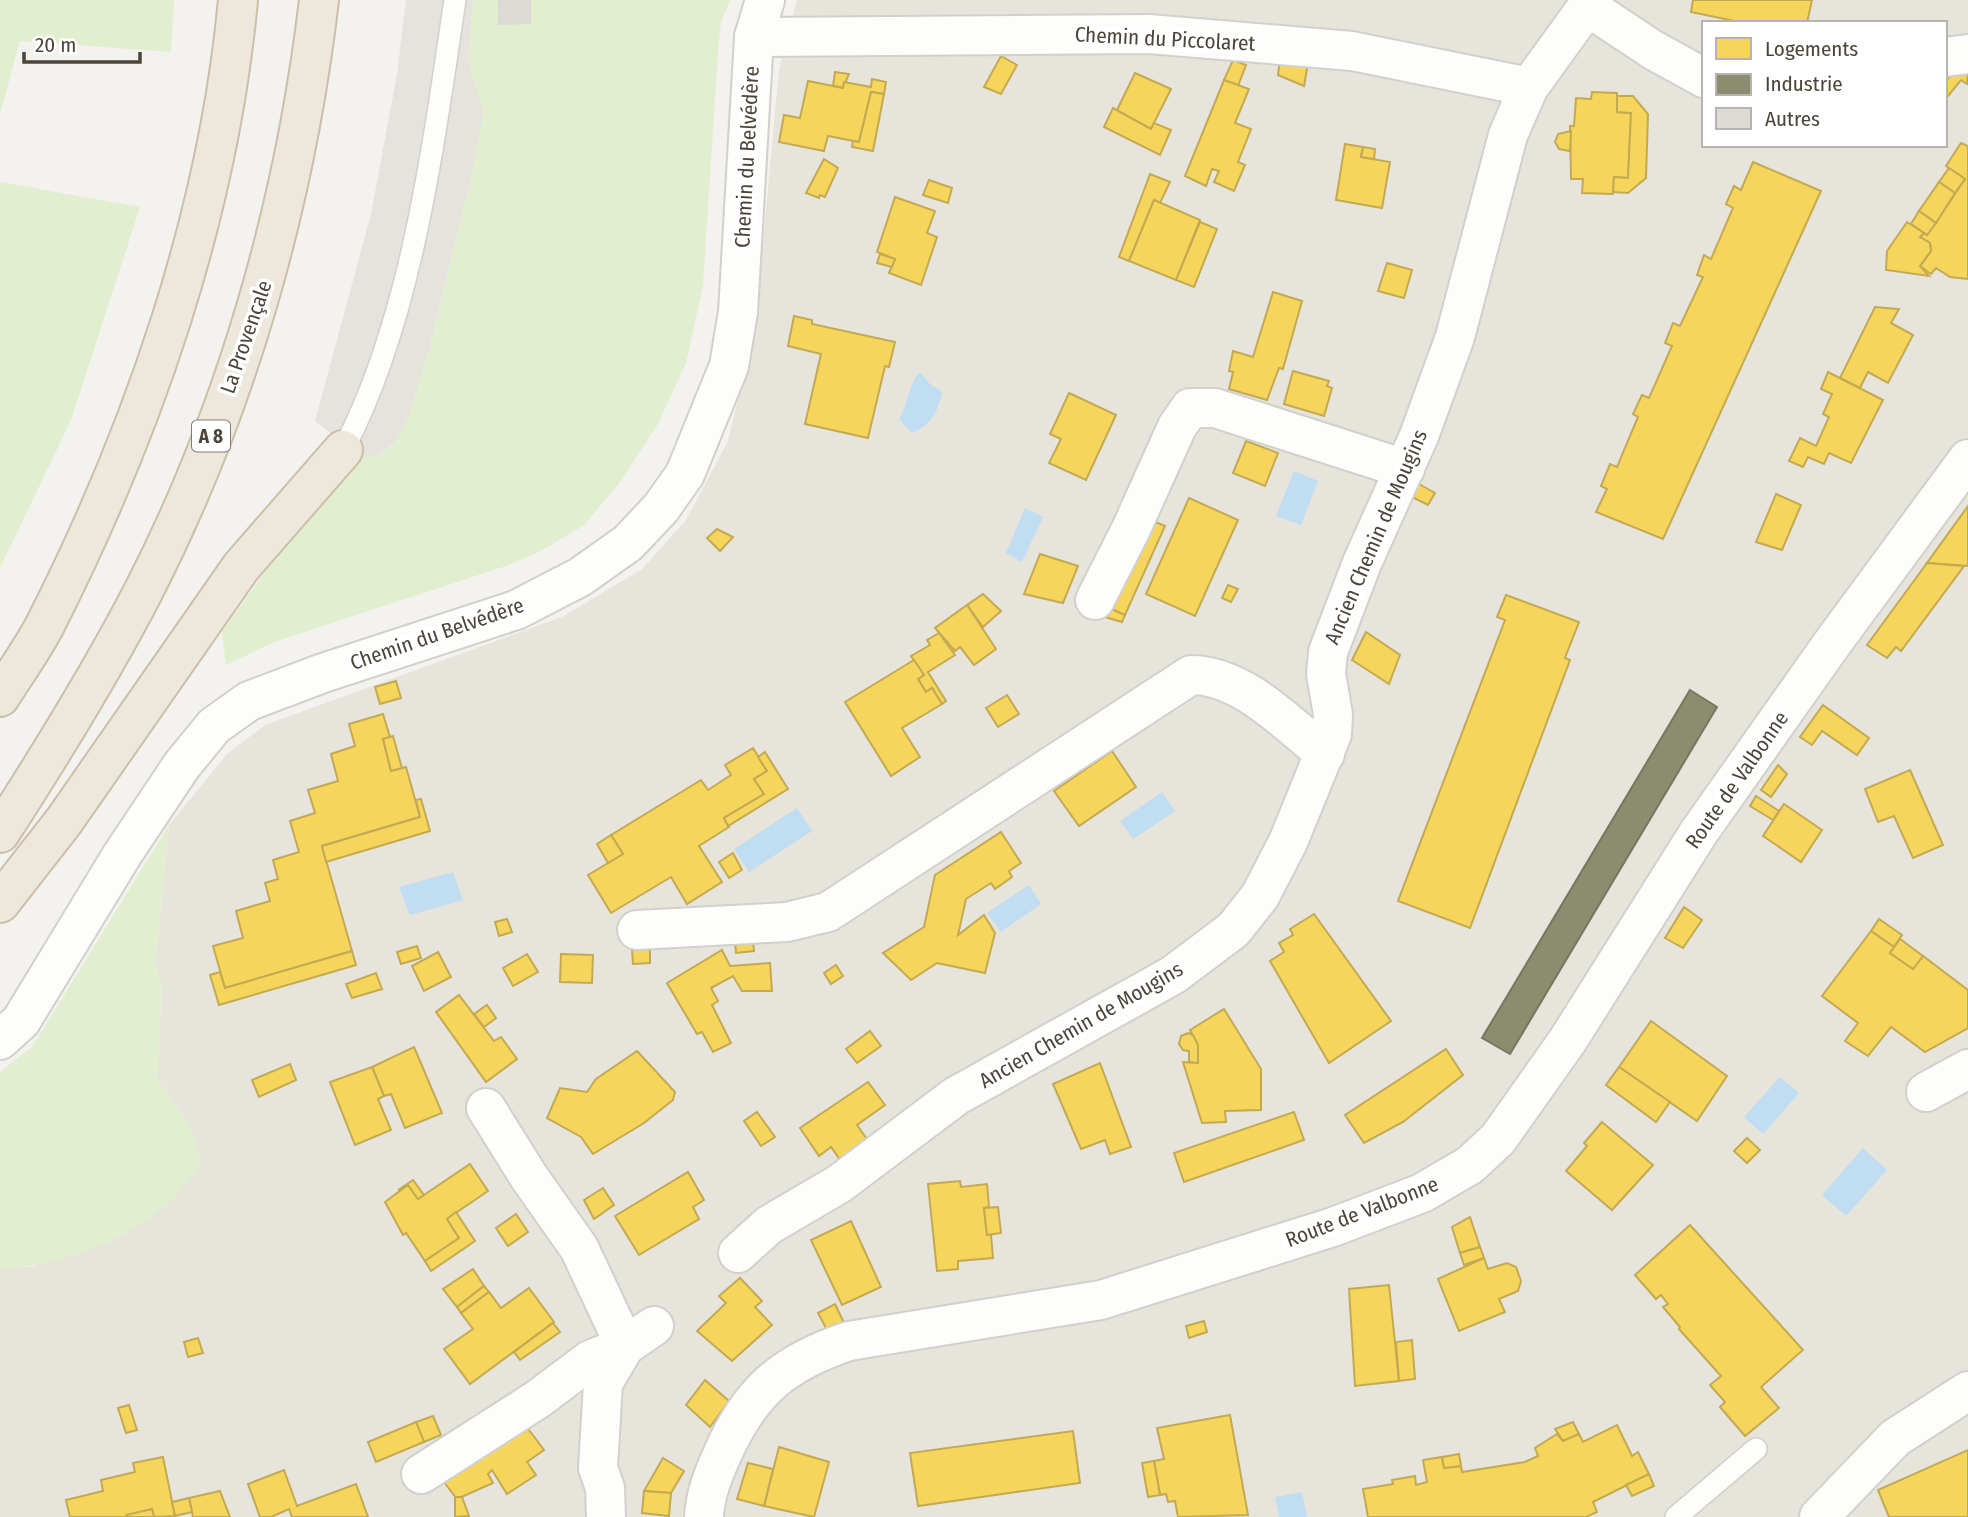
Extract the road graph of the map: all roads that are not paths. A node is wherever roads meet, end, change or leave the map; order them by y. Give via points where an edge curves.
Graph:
1 (239, 0) edge
2 (319, 0) edge
3 (455, 0) edge
4 (765, 0) edge
5 (1590, 4) edge
6 (754, 37) junction
7 (1968, 54) edge
8 (1947, 57) edge
9 (1702, 77) edge
10 (1529, 87) junction
11 (343, 450) joint
12 (1968, 458) edge
13 (1405, 470) junction
14 (1095, 600) dead end
15 (0, 696) edge
16 (1325, 754) junction
17 (0, 833) edge
18 (0, 903) edge
19 (637, 930) dead end
20 (0, 1040) edge
21 (1968, 1069) edge
22 (1926, 1092) dead end
23 (486, 1108) dead end
24 (738, 1253) dead end
25 (640, 1336) junction
26 (1968, 1391) edge
27 (1756, 1449) dead end
28 (421, 1474) dead end
29 (606, 1517) edge
30 (704, 1517) edge
31 (1676, 1517) edge
32 (1819, 1517) edge

1 - 15 highway via 218,136 160,350 126,448 44,626
2 - 17 highway, La Provençale / A 8 via 290,186 268,273 201,465 144,590 75,717
3 - 11 lane via 405,274 368,401
4 - 6 street, Chemin du Belvédère
5 - 9 street via 1661,55
5 - 10 street, Ancien Chemin de Mougins
6 - 10 street, Chemin du Piccolaret via 1149,34 1352,51
6 - 20 street, Chemin du Belvédère via 738,312 729,366 685,474 661,508 628,543 516,610 249,701 214,726 137,832 21,1021
7 - 8 street
10 - 13 street, Ancien Chemin de Mougins via 1494,179 1455,337
11 - 18 highway via 241,567 64,821
12 - 30 street, Route de Valbonne via 1699,832 1568,1040 1498,1139 1470,1165 1422,1193 1333,1227 1101,1300 849,1341 818,1352 786,1369 751,1401 710,1482
13 - 14 street via 1215,408 1190,408
13 - 16 street, Ancien Chemin de Mougins via 1328,652 1326,674 1333,714
16 - 19 street via 1226,680 1191,675 828,912 787,922
16 - 24 street, Ancien Chemin de Mougins via 1260,896 1233,930 1173,975 956,1096 839,1184 769,1225
21 - 22 street
23 - 25 street
25 - 28 street via 590,1360
25 - 29 street via 603,1383 598,1460
26 - 32 street via 1895,1438
27 - 31 lane

